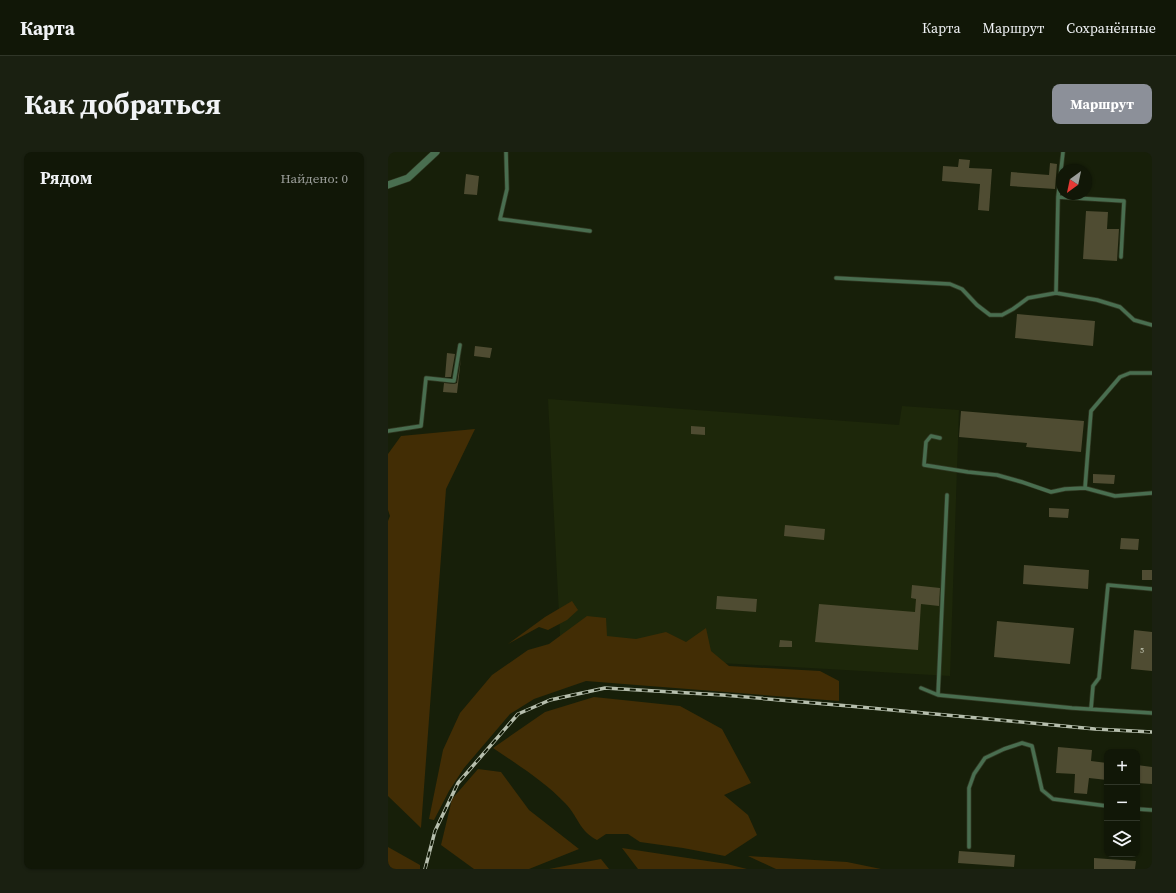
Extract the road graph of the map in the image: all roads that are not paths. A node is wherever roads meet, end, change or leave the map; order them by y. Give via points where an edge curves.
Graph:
1 (436, 152) edge
2 (506, 152) edge
3 (1063, 152) edge
4 (1062, 164) edge
5 (388, 185) edge
6 (1092, 199) edge
7 (1058, 200) edge
8 (590, 231) dead end
9 (1121, 257) dead end
10 (836, 278) dead end
11 (1056, 293) junction
12 (1152, 326) edge
13 (460, 345) dead end
14 (1152, 373) edge
15 (388, 431) edge
16 (940, 438) dead end
17 (1085, 488) junction
18 (1152, 493) edge
19 (947, 494) dead end
20 (1152, 589) edge
21 (921, 688) dead end
22 (938, 695) junction
23 (1091, 709) junction
24 (1152, 713) edge
25 (1104, 806) edge
26 (1140, 809) edge
27 (1152, 810) edge
28 (969, 848) dead end

1 - 5 street via 408,178
2 - 8 lane via 508,189 500,219
3 - 4 lane
6 - 9 lane via 1124,201
7 - 11 lane
10 - 11 lane via 950,284 962,289 990,315 1002,315 1028,298
11 - 12 lane via 1120,307 1134,320
13 - 15 lane via 454,381 426,378 421,426
14 - 17 lane via 1130,373 1120,377 1091,411
16 - 17 lane via 931,436 926,442 924,465 997,475 1051,492
17 - 18 lane via 1115,496
19 - 22 lane
20 - 23 lane via 1108,585 1099,678 1093,686
21 - 22 lane
22 - 23 lane
23 - 24 lane
25 - 28 lane via 1053,799 1042,790 1032,746 1022,743 985,758 974,774 970,788
26 - 27 lane

